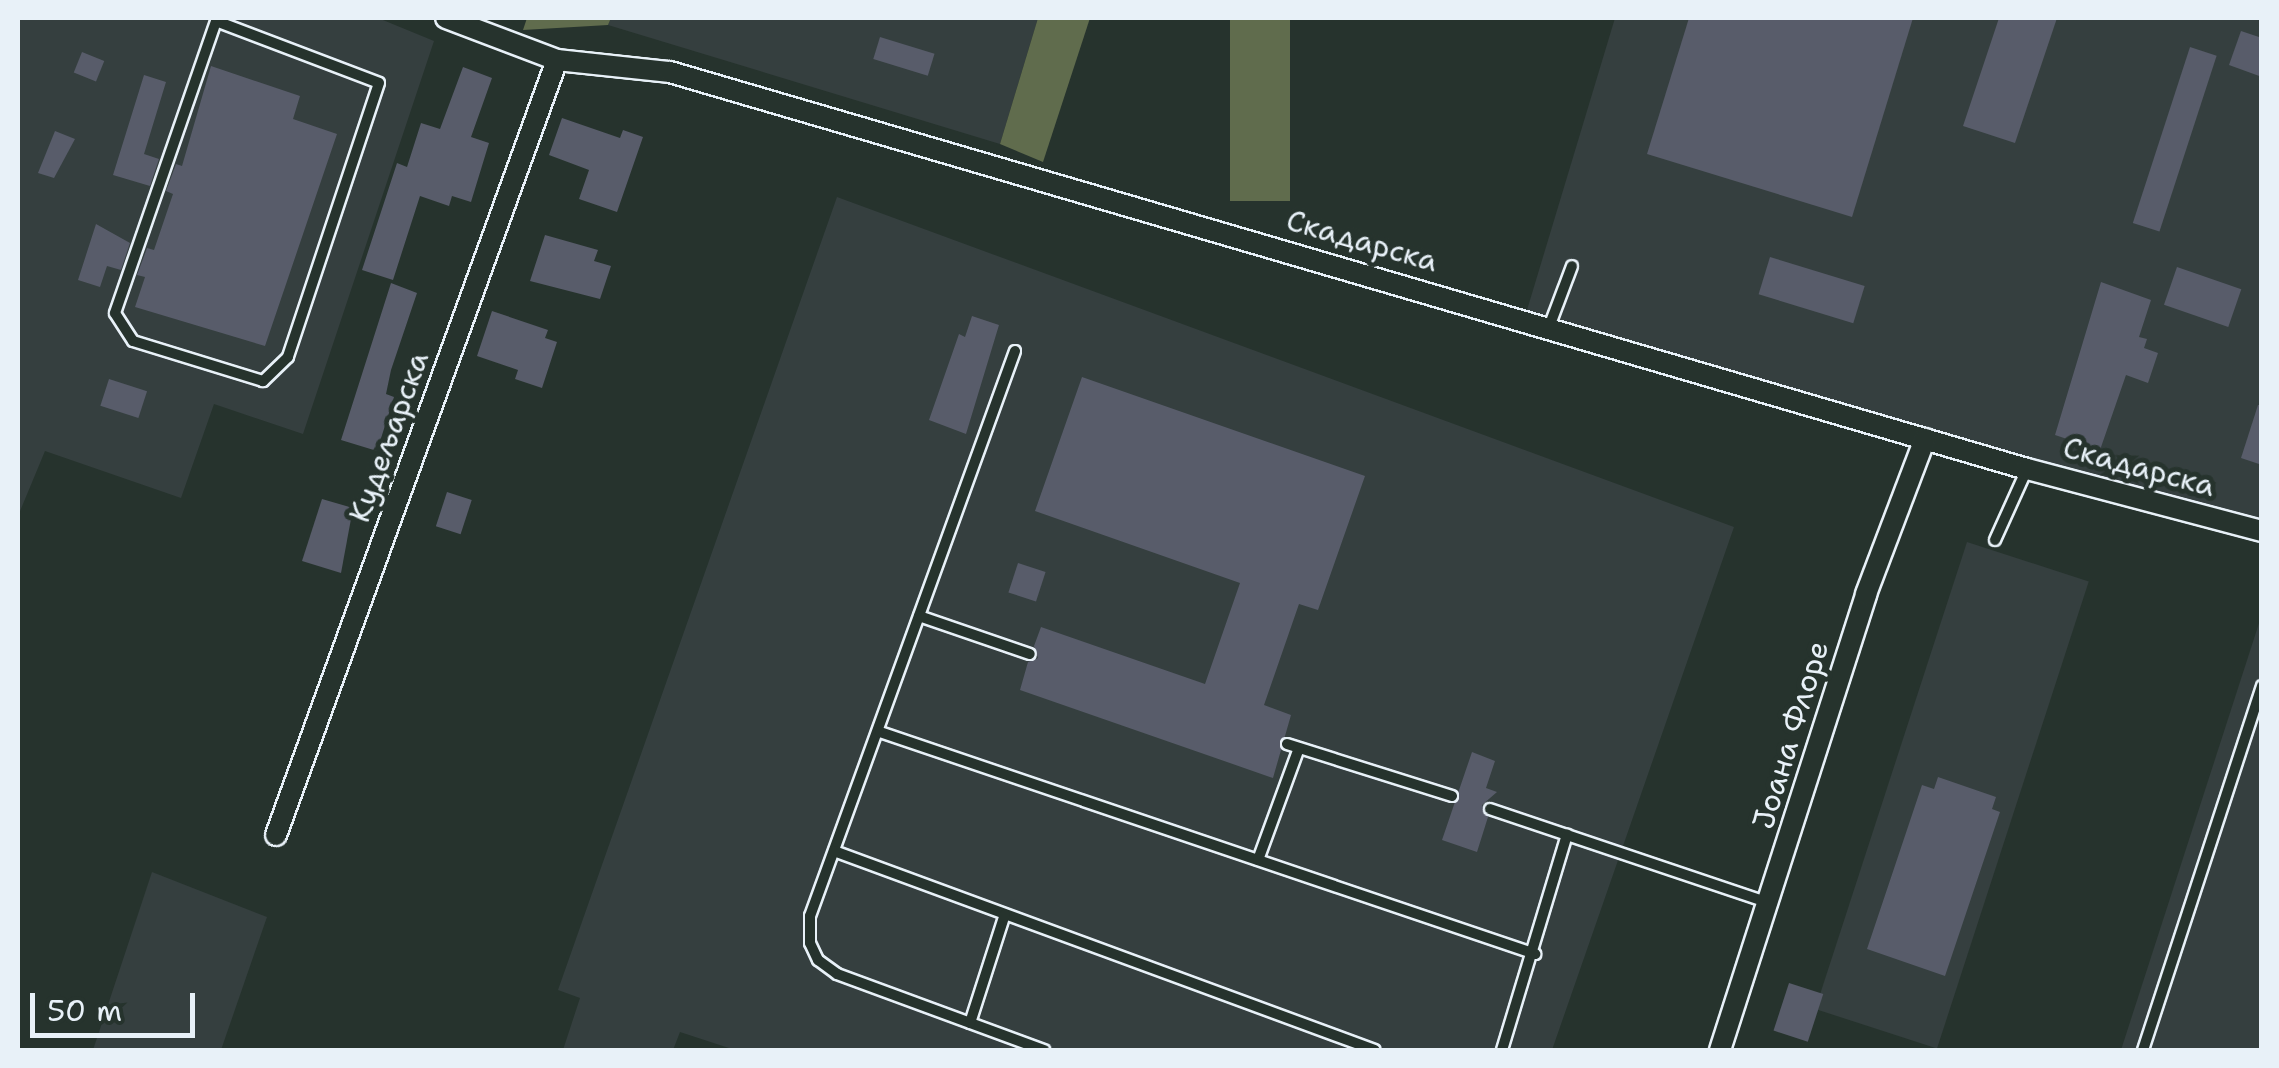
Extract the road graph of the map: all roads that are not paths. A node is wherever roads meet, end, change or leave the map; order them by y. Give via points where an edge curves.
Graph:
1 (446, 18) edge
2 (217, 19) edge
3 (557, 60) junction
4 (828, 98) dead end
5 (826, 121) junction
6 (1572, 266) dead end
7 (1548, 328) junction
8 (1015, 351) dead end
9 (1925, 439) junction
10 (2027, 469) junction
11 (2262, 531) edge
12 (1995, 540) dead end
13 (919, 616) junction
14 (1030, 654) dead end
15 (2262, 686) edge
16 (880, 732) junction
17 (1287, 744) dead end
18 (1300, 748) junction
19 (1452, 796) dead end
20 (1490, 809) dead end
21 (276, 835) dead end
22 (1567, 835) junction
23 (834, 851) junction
24 (1258, 860) junction
25 (1770, 904) junction
26 (1005, 914) junction
27 (1534, 954) junction
28 (970, 1023) junction
29 (1044, 1050) edge
30 (1375, 1050) edge
31 (1502, 1050) edge
32 (1720, 1050) edge
33 (2143, 1050) edge

1 - 3 street, Скадарска
2 - 2 lane via 115,313 134,341 263,381 288,357 379,83
3 - 5 street, Скадарска via 670,72
3 - 21 street, Кудељарска
4 - 5 lane
5 - 7 street, Скадарска
6 - 7 lane
7 - 9 street, Скадарска
8 - 13 lane
9 - 10 street, Скадарска
9 - 25 street, Јоана Флоре via 1866,594
10 - 11 street, Скадарска
10 - 12 lane
13 - 14 lane
13 - 16 lane
15 - 33 lane
16 - 23 lane
16 - 24 lane
17 - 18 lane
18 - 19 lane
18 - 24 lane
20 - 22 lane
22 - 25 lane
22 - 27 lane
23 - 26 lane
23 - 28 lane via 810,916 818,960 836,974
24 - 27 lane
25 - 32 street, Јоана Флоре
26 - 28 lane
26 - 30 lane
27 - 31 lane
28 - 29 lane

